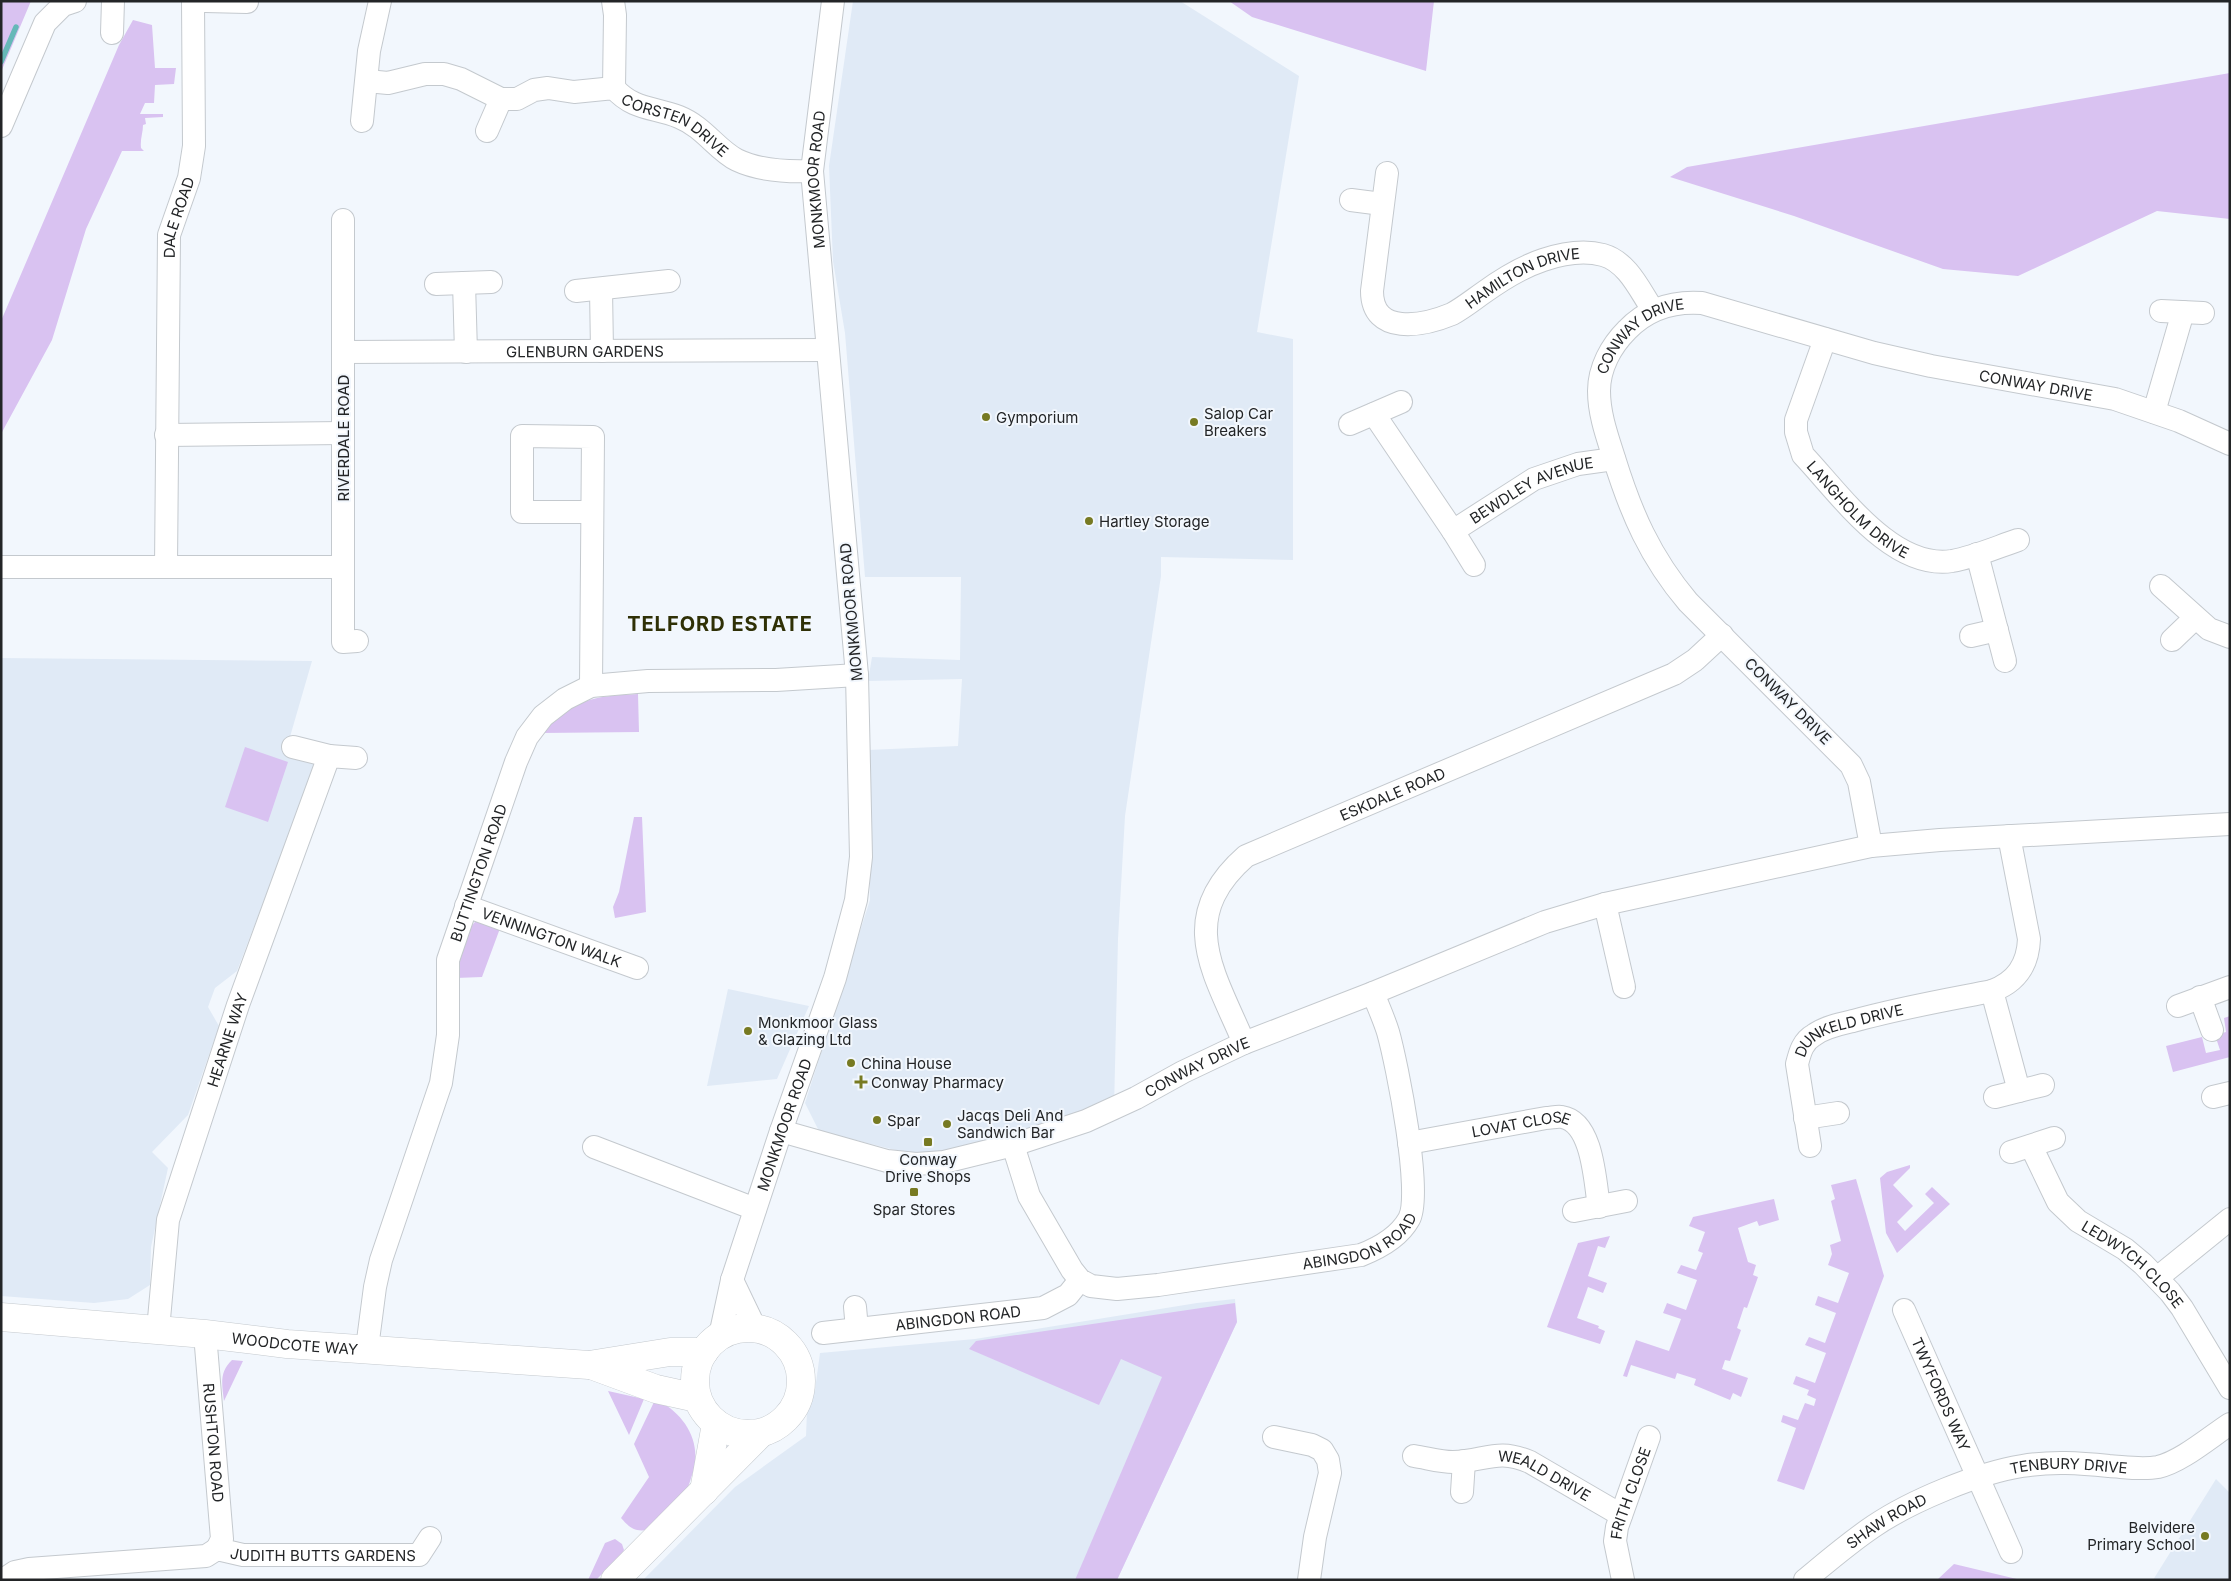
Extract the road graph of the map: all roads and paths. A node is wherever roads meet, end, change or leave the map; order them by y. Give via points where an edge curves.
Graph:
1 (75, 1) edge
2 (113, 1) edge
3 (193, 1) edge
4 (205, 1) edge
5 (380, 1) edge
6 (613, 1) edge
7 (833, 1) edge
8 (247, 2) edge
9 (112, 33) dead end
10 (367, 81) junction
11 (614, 88) junction
12 (501, 99) junction
13 (362, 121) dead end
14 (1, 126) edge
15 (486, 131) dead end
16 (812, 172) junction
17 (1387, 173) dead end
18 (1350, 200) dead end
19 (1382, 204) junction
20 (343, 220) dead end
21 (669, 281) dead end
22 (491, 282) dead end
23 (464, 283) junction
24 (436, 284) dead end
25 (601, 289) junction
26 (576, 291) dead end
27 (1653, 310) junction
28 (2182, 312) dead end
29 (1825, 339) junction
30 (827, 350) junction
31 (602, 351) junction
32 (343, 352) junction
33 (466, 352) junction
34 (1402, 402) dead end
35 (2154, 412) junction
36 (1374, 414) junction
37 (1350, 424) dead end
38 (343, 433) junction
39 (166, 435) junction
40 (2230, 444) edge
41 (1614, 459) junction
42 (591, 512) junction
43 (1453, 531) junction
44 (2018, 540) dead end
45 (1977, 554) junction
46 (1474, 565) dead end
47 (1, 567) edge
48 (166, 567) junction
49 (342, 567) junction
50 (2161, 586) dead end
51 (2195, 618) junction
52 (1997, 630) junction
53 (1722, 636) junction
54 (1970, 636) dead end
55 (2230, 637) edge
56 (2172, 640) dead end
57 (357, 641) dead end
58 (2005, 661) dead end
59 (857, 675) junction
60 (591, 686) junction
61 (293, 747) dead end
62 (329, 756) junction
63 (356, 758) dead end
64 (2230, 824) edge
65 (2010, 836) junction
66 (1871, 846) junction
67 (1605, 904) junction
68 (466, 906) junction
69 (637, 968) dead end
70 (1624, 987) dead end
71 (2230, 987) edge
72 (1992, 991) junction
73 (1373, 993) junction
74 (2200, 998) junction
75 (2178, 1006) dead end
76 (2212, 1030) dead end
77 (1244, 1043) junction
78 (2043, 1085) dead end
79 (2019, 1091) junction
80 (1995, 1097) dead end
81 (1838, 1113) dead end
82 (1805, 1118) junction
83 (781, 1131) junction
84 (2054, 1138) dead end
85 (1409, 1143) junction
86 (1013, 1146) junction
87 (1810, 1146) dead end
88 (594, 1147) dead end
89 (1626, 1202) dead end
90 (1599, 1206) junction
91 (755, 1209) junction
92 (1574, 1212) dead end
93 (2230, 1219) edge
94 (2157, 1278) junction
95 (732, 1280) junction
96 (1080, 1280) junction
97 (855, 1306) dead end
98 (1904, 1310) dead end
99 (1, 1317) edge
100 (755, 1328) junction
101 (857, 1329) junction
102 (158, 1330) junction
103 (823, 1333) dead end
104 (205, 1334) junction
105 (712, 1344) junction
106 (367, 1348) junction
107 (589, 1364) junction
108 (2230, 1388) edge
109 (697, 1398) junction
110 (716, 1424) junction
111 (2230, 1424) edge
112 (760, 1434) junction
113 (1274, 1436) dead end
114 (1649, 1437) dead end
115 (1414, 1456) dead end
116 (1464, 1461) junction
117 (1978, 1478) junction
118 (704, 1491) junction
119 (1462, 1492) dead end
120 (1621, 1515) junction
121 (430, 1538) dead end
122 (217, 1549) junction
123 (2011, 1552) dead end
124 (1621, 1579) edge
125 (3, 1580) edge
126 (615, 1580) edge
127 (1309, 1580) edge
128 (1806, 1580) edge

1 - 14 street via 63,5 45,23
2 - 9 street
3 - 39 street, DALE ROAD via 194,146 189,178 169,235
4 - 8 street
5 - 10 street via 368,51
6 - 11 street
7 - 16 street, MONKMOOR ROAD
10 - 12 street via 388,83 425,74 444,74
10 - 13 street
11 - 12 street, CORSTEN DRIVE via 574,92 548,88 534,90 517,99
11 - 16 street, CORSTEN DRIVE via 623,98 638,106 679,117 697,126 736,160 772,170
12 - 15 street
16 - 30 street, MONKMOOR ROAD
17 - 19 street, HAMILTON DRIVE
18 - 19 street
19 - 27 street, HAMILTON DRIVE via 1368,315 1390,322 1438,319 1464,307 1524,268 1543,260 1578,253 1603,255 1624,267
20 - 32 street, RIVERDALE ROAD
21 - 25 street
22 - 23 street
23 - 24 street
23 - 33 street
25 - 26 street
25 - 31 street
27 - 29 street, CONWAY DRIVE via 1687,302 1702,303
27 - 41 street, CONWAY DRIVE via 1620,337 1608,354 1602,372 1600,410
28 - 35 street
29 - 35 street, CONWAY DRIVE via 1931,366 2092,394
29 - 45 street, LANGHOLM DRIVE via 1796,420 1796,432 1804,455 1876,534 1904,552 1935,561 1952,561
30 - 31 street, GLENBURN GARDENS
30 - 59 street, MONKMOOR ROAD
31 - 33 street, GLENBURN GARDENS
32 - 33 street, GLENBURN GARDENS
32 - 38 street, RIVERDALE ROAD
34 - 36 street
35 - 40 street, CONWAY DRIVE
36 - 37 street
36 - 43 street, BEWDLEY AVENUE
38 - 39 street
38 - 49 street, RIVERDALE ROAD
39 - 48 street, DALE ROAD
41 - 43 street, BEWDLEY AVENUE via 1571,466 1534,479
41 - 53 street, CONWAY DRIVE via 1632,512 1655,558 1668,579
42 - 42 street via 593,437 522,436 522,512
42 - 60 street
43 - 46 street, BEWDLEY AVENUE
44 - 45 street, LANGHOLM DRIVE
45 - 52 street
47 - 48 street
48 - 49 street
49 - 57 street, RIVERDALE ROAD via 343,642
50 - 51 street
51 - 55 street via 2209,629
51 - 56 street
52 - 54 street
52 - 58 street
53 - 66 street, CONWAY DRIVE via 1851,765 1859,782
53 - 77 street, ESKDALE ROAD via 1674,674 1260,849 1230,870 1212,897 1207,912 1205,943 1209,961
59 - 60 street, BUTTINGTON ROAD via 776,680 648,681
59 - 83 street, MONKMOOR ROAD via 861,857 856,900 835,978
60 - 68 street, BUTTINGTON ROAD via 543,716 527,738
61 - 62 street
62 - 63 street
62 - 102 street, HEARNE WAY via 238,1005 168,1220
64 - 65 street, CONWAY DRIVE
65 - 66 street, CONWAY DRIVE
65 - 72 street, DUNKELD DRIVE via 2029,951 2020,972 2010,982
66 - 67 street, CONWAY DRIVE
67 - 70 street
67 - 73 street, CONWAY DRIVE via 1545,922
68 - 69 street, VENNINGTON WALK
68 - 106 street, BUTTINGTON ROAD via 448,960 448,1035 440,1083 381,1260
71 - 74 street
72 - 79 street
72 - 82 street, DUNKELD DRIVE via 1863,1018 1812,1035 1800,1052 1797,1064
73 - 77 street, CONWAY DRIVE
73 - 85 street, ABINGDON ROAD via 1397,1068
74 - 75 street
74 - 76 street
77 - 86 street, CONWAY DRIVE via 1086,1121
78 - 79 street
79 - 80 street
81 - 82 street
82 - 87 street, DUNKELD DRIVE
83 - 86 street, CONWAY DRIVE via 887,1161 916,1164 944,1162
83 - 91 street, MONKMOOR ROAD
84 - 94 street, LEDWYCH CLOSE via 2021,1149 2067,1213 2125,1249
85 - 90 street, LOVAT CLOSE via 1562,1117 1583,1131
85 - 96 street, ABINGDON ROAD via 1414,1200 1409,1219 1379,1248 1361,1255 1158,1285 1117,1289 1090,1286
86 - 96 street via 1029,1196 1064,1259
88 - 91 street, MONKMOOR ROAD
89 - 90 street
90 - 92 street
91 - 95 street, MONKMOOR ROAD
93 - 94 street
94 - 108 street, LEDWYCH CLOSE via 2182,1308
95 - 100 street
95 - 105 street, MONKMOOR ROAD
96 - 101 street, ABINGDON ROAD via 1068,1295 1044,1308
97 - 101 street
98 - 117 street, TWYFORDS WAY
99 - 102 street, WOODCOTE WAY
100 - 105 street via 740,1328
100 - 112 street via 772,1333 791,1349 800,1364 802,1387 797,1405 786,1420
101 - 103 street, ABINGDON ROAD
102 - 104 street, WOODCOTE WAY
104 - 106 street, WOODCOTE WAY via 287,1344
104 - 122 street, RUSHTON ROAD via 222,1539
105 - 107 street, WOODCOTE WAY
105 - 109 street via 696,1369
106 - 107 street, WOODCOTE WAY
107 - 109 street, WOODCOTE WAY via 656,1389
109 - 110 street
110 - 112 street via 743,1435
110 - 118 street
111 - 117 street, TENBURY DRIVE via 2158,1467 2043,1463
112 - 118 street
113 - 127 street via 1312,1445 1322,1450 1328,1460 1330,1473
114 - 120 street, FRITH CLOSE
115 - 116 street, WEALD DRIVE
116 - 119 street
116 - 120 street, WEALD DRIVE via 1515,1456
117 - 123 street
117 - 128 street, SHAW ROAD via 1901,1510 1874,1526
118 - 126 street
120 - 124 street, FRITH CLOSE via 1615,1541
121 - 122 street, JUDITH BUTTS GARDENS via 419,1555 243,1555
122 - 125 street, JUDITH BUTTS GARDENS via 206,1556 29,1569 15,1572

